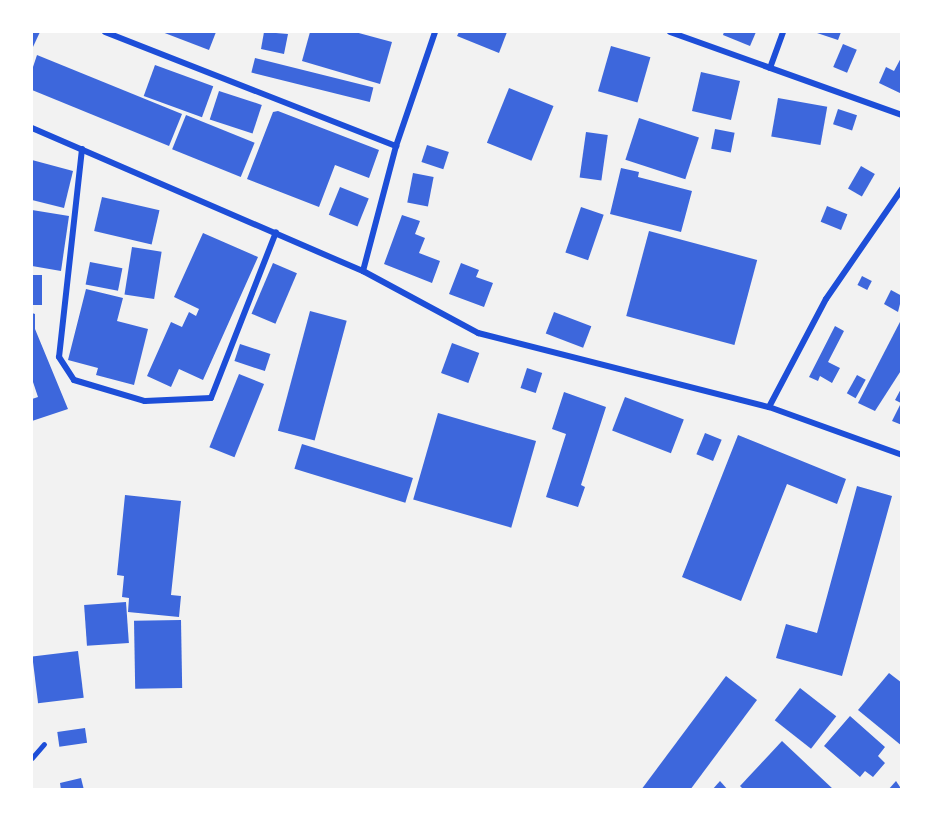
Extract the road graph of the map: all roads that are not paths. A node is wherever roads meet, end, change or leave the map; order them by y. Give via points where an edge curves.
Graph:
1 (107, 32) edge
2 (435, 32) edge
3 (670, 32) edge
4 (783, 32) edge
5 (770, 68) junction
6 (902, 115) edge
7 (32, 128) edge
8 (396, 146) junction
9 (82, 149) junction
10 (902, 189) edge
11 (276, 232) junction
12 (363, 271) junction
13 (769, 407) junction
14 (902, 455) edge
15 (44, 744) dead end
16 (32, 758) edge

1 - 8 street
2 - 8 street
3 - 5 street
4 - 5 street
5 - 6 street
7 - 9 street
8 - 12 street
9 - 11 street
9 - 11 street via 58,357 74,380 145,401 211,398
10 - 13 street via 826,299
11 - 12 street
12 - 13 street via 478,333
13 - 14 street
15 - 16 lane

